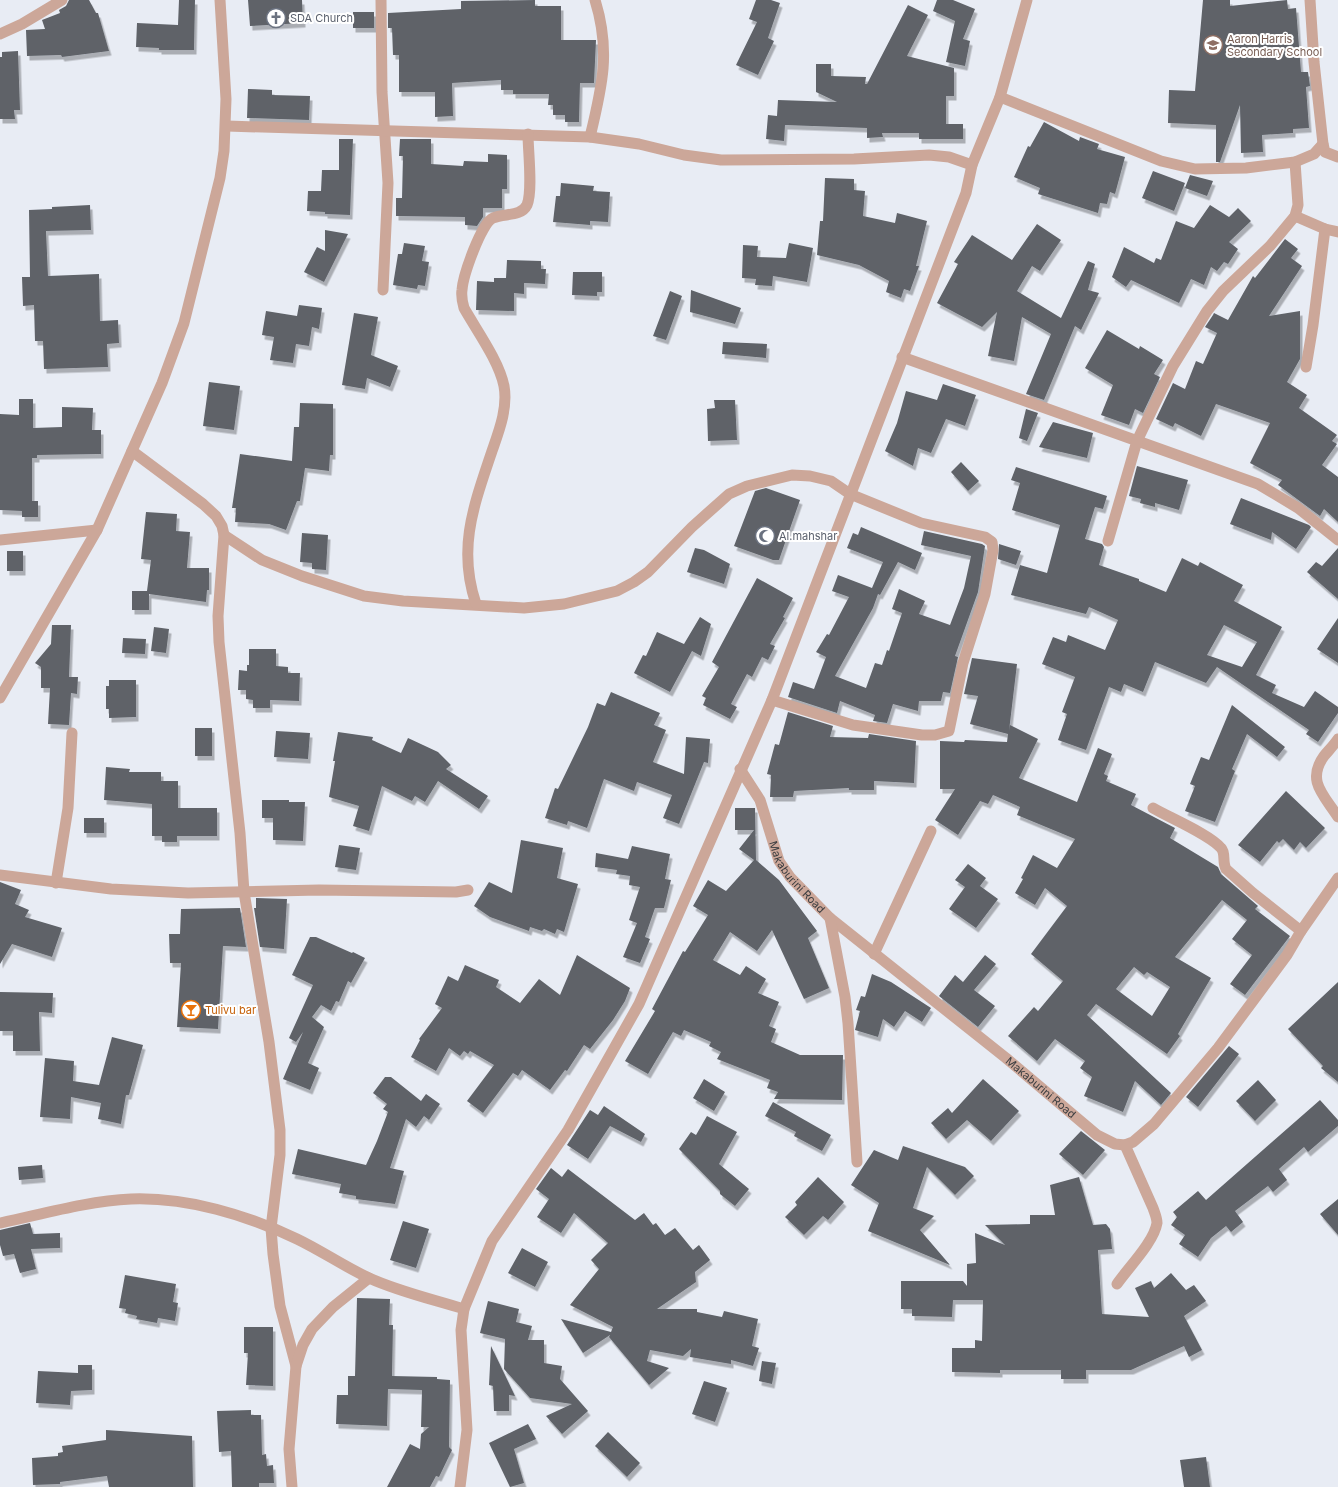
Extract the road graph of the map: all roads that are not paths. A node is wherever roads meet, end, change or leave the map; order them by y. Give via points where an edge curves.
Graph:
1 (62, 0) edge
2 (220, 0) edge
3 (382, 0) edge
4 (595, 0) edge
5 (1027, 0) edge
6 (1310, 0) edge
7 (0, 34) edge
8 (1000, 97) junction
9 (226, 126) junction
10 (384, 132) junction
11 (528, 134) junction
12 (590, 137) junction
13 (1323, 144) junction
14 (1338, 157) edge
15 (1295, 162) junction
16 (972, 165) junction
17 (1295, 216) junction
18 (1325, 229) junction
19 (1338, 232) edge
20 (383, 290) dead end
21 (902, 357) junction
22 (1306, 367) dead end
23 (1137, 441) junction
24 (132, 451) junction
25 (850, 494) junction
26 (97, 530) junction
27 (224, 535) junction
28 (0, 540) edge
29 (1338, 540) edge
30 (1108, 541) dead end
31 (476, 604) junction
32 (0, 698) edge
33 (772, 700) junction
34 (72, 733) dead end
35 (1338, 739) edge
36 (740, 769) junction
37 (1153, 808) dead end
38 (1338, 817) edge
39 (932, 831) dead end
40 (0, 875) edge
41 (1338, 878) edge
42 (56, 883) junction
43 (468, 890) dead end
44 (244, 892) junction
45 (830, 918) junction
46 (1301, 931) junction
47 (874, 954) junction
48 (1125, 1145) junction
49 (857, 1162) dead end
50 (0, 1223) edge
51 (270, 1228) junction
52 (369, 1278) junction
53 (1116, 1284) dead end
54 (464, 1309) junction
55 (296, 1366) junction
56 (292, 1487) edge
57 (460, 1487) edge

1 - 7 street
2 - 9 street
3 - 10 street
4 - 12 street via 602,22 605,52 600,98
5 - 8 street
6 - 13 street
8 - 15 street via 1162,161 1195,169 1246,168
8 - 16 street
9 - 10 street
9 - 24 street via 220,178 184,323 162,383
10 - 11 street
10 - 20 street via 388,184
11 - 12 street
11 - 31 street via 530,190 527,205 518,212 493,218 487,224 462,288 464,308 499,372 505,399 500,426 468,530 468,572
12 - 16 street via 721,160 854,159 929,155 949,157
13 - 14 street via 1325,152
13 - 15 street via 1314,154
15 - 17 street via 1298,205
16 - 21 street via 966,193
17 - 18 street
17 - 23 street via 1270,246 1222,291 1207,311 1173,366
18 - 19 street
18 - 22 street
21 - 23 street
21 - 25 street
23 - 29 street via 1258,484 1298,508
23 - 30 street
24 - 26 street
24 - 27 street via 203,504 216,516
25 - 31 street via 830,481 810,476 792,475 747,486 729,494 648,572 617,591 581,601 544,606 506,607
25 - 33 street
25 - 33 street via 921,523 985,537 992,542 993,550 985,594 963,663 948,731 922,735 853,725
26 - 28 street
26 - 32 street
27 - 31 street via 262,560 364,596 403,601
27 - 44 street via 218,616
33 - 36 street
34 - 42 street via 68,808
35 - 38 street via 1324,756 1316,776 1319,789
36 - 45 street, Makaburini Road via 760,800 779,861 790,877
36 - 54 street via 699,870 639,1004 568,1130 492,1241
37 - 46 street via 1207,837 1220,847 1226,868
39 - 47 street
40 - 42 street
41 - 46 street
42 - 44 street via 188,893
43 - 44 street
44 - 51 street via 269,1042 280,1130 280,1155
45 - 47 street, Makaburini Road
45 - 49 street via 847,1017
46 - 48 street via 1279,967 1218,1048 1154,1124 1133,1142
47 - 48 street, Makaburini Road via 1097,1135 1115,1144
48 - 53 street via 1157,1223 1150,1240
50 - 51 street via 130,1199 182,1203 231,1214
51 - 52 street
51 - 55 street via 280,1306
52 - 54 street via 402,1291
52 - 55 street via 332,1307 312,1329
54 - 57 street via 461,1330 467,1430
55 - 56 street via 288,1449

